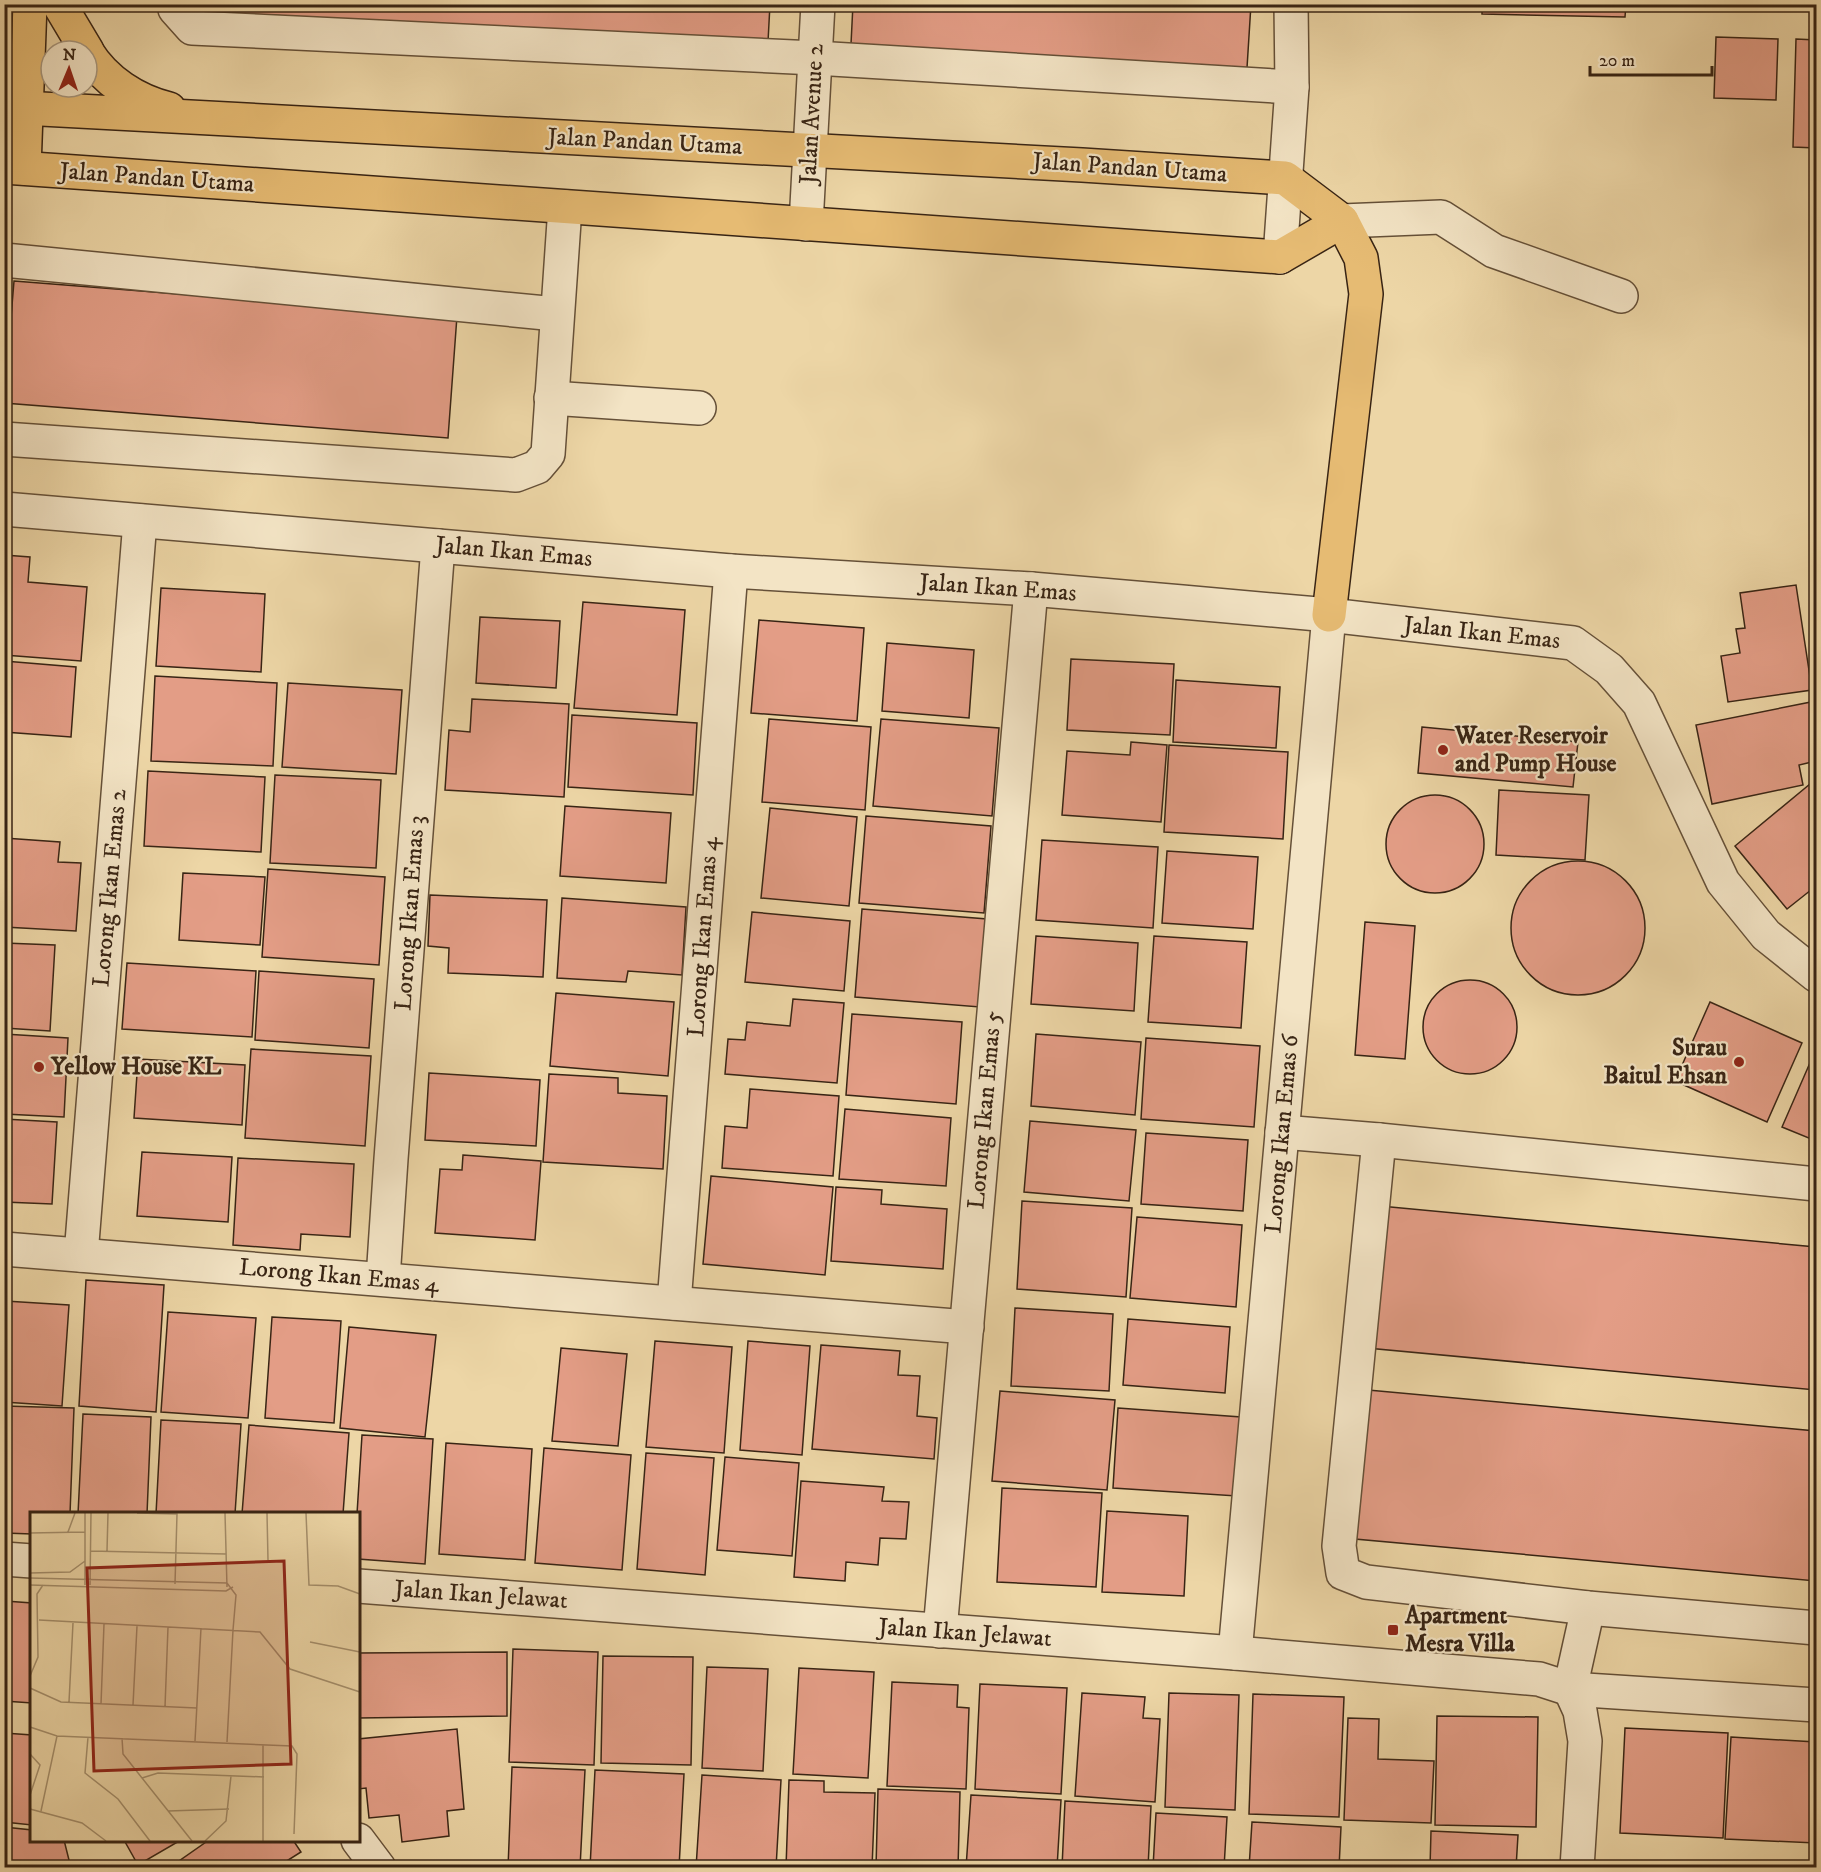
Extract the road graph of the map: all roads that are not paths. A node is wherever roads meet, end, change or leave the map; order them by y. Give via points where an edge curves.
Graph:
1 (30, 4) edge
2 (59, 4) edge
3 (176, 4) edge
4 (818, 4) edge
5 (1291, 4) edge
6 (80, 39) edge
7 (815, 58) junction
8 (99, 68) edge
9 (1292, 87) junction
10 (15, 108) edge
11 (219, 120) junction
12 (810, 151) junction
13 (14, 168) edge
14 (1285, 178) junction
15 (565, 207) junction
16 (1342, 221) junction
17 (806, 224) junction
18 (1280, 257) junction
19 (4, 261) edge
20 (1621, 296) dead end
21 (556, 314) junction
22 (551, 398) junction
23 (699, 408) dead end
24 (4, 439) edge
25 (4, 509) edge
26 (140, 521) junction
27 (438, 546) junction
28 (731, 571) junction
29 (1031, 590) junction
30 (1329, 615) junction
31 (1816, 975) edge
32 (1282, 1132) junction
33 (1379, 1140) junction
34 (1816, 1184) edge
35 (4, 1249) edge
36 (81, 1255) junction
37 (383, 1280) junction
38 (674, 1303) junction
39 (966, 1327) junction
40 (4, 1559) edge
41 (30, 1561) edge
42 (360, 1586) edge
43 (1587, 1608) junction
44 (1816, 1628) edge
45 (940, 1631) junction
46 (1235, 1653) junction
47 (1570, 1689) junction
48 (1816, 1705) edge
49 (360, 1842) edge
50 (379, 1868) edge
51 (1577, 1868) edge

1 - 10 main road
2 - 6 main road
3 - 7 street via 192,28
4 - 7 street, Jalan Avenue 2
5 - 9 street
7 - 9 street
7 - 12 street, Jalan Avenue 2
8 - 11 main road via 114,84 154,105
9 - 14 street
10 - 11 main road, Jalan Pandan Utama
10 - 13 main road
11 - 12 main road, Jalan Pandan Utama
12 - 14 main road, Jalan Pandan Utama
12 - 17 street, Jalan Avenue 2
13 - 15 main road, Jalan Pandan Utama
14 - 16 main road
14 - 18 street
15 - 17 main road, Jalan Pandan Utama
15 - 21 street
16 - 18 main road
16 - 20 street via 1441,217 1494,251
16 - 30 main road via 1361,258 1366,294
17 - 18 main road, Jalan Pandan Utama
19 - 21 street
21 - 22 street
22 - 23 street
22 - 24 street via 548,454 537,467 516,475
25 - 26 street, Jalan Ikan Emas
26 - 27 street, Jalan Ikan Emas
26 - 36 street, Lorong Ikan Emas 2
27 - 28 street, Jalan Ikan Emas
27 - 37 street, Lorong Ikan Emas 3
28 - 29 street, Jalan Ikan Emas
28 - 38 street, Lorong Ikan Emas 4
29 - 30 street, Jalan Ikan Emas
29 - 39 street, Lorong Ikan Emas 5
30 - 31 street, Jalan Ikan Emas via 1573,643 1609,669 1639,703 1724,882 1766,935
30 - 32 street, Lorong Ikan Emas 6
32 - 33 street
32 - 46 street, Lorong Ikan Emas 6
33 - 34 street
33 - 43 street via 1339,1546 1342,1574 1366,1582
35 - 36 street, Lorong Ikan Emas 4
36 - 37 street, Lorong Ikan Emas 4
37 - 38 street, Lorong Ikan Emas 4
38 - 39 street, Lorong Ikan Emas 4
39 - 45 street, Lorong Ikan Emas 5
40 - 41 street
42 - 45 street, Jalan Ikan Jelawat
43 - 44 street
43 - 47 street
45 - 46 street, Jalan Ikan Jelawat
46 - 47 street, Jalan Ikan Jelawat via 1539,1679
47 - 48 street, Jalan Ikan Jelawat
47 - 51 street via 1580,1711 1585,1741
49 - 50 street

